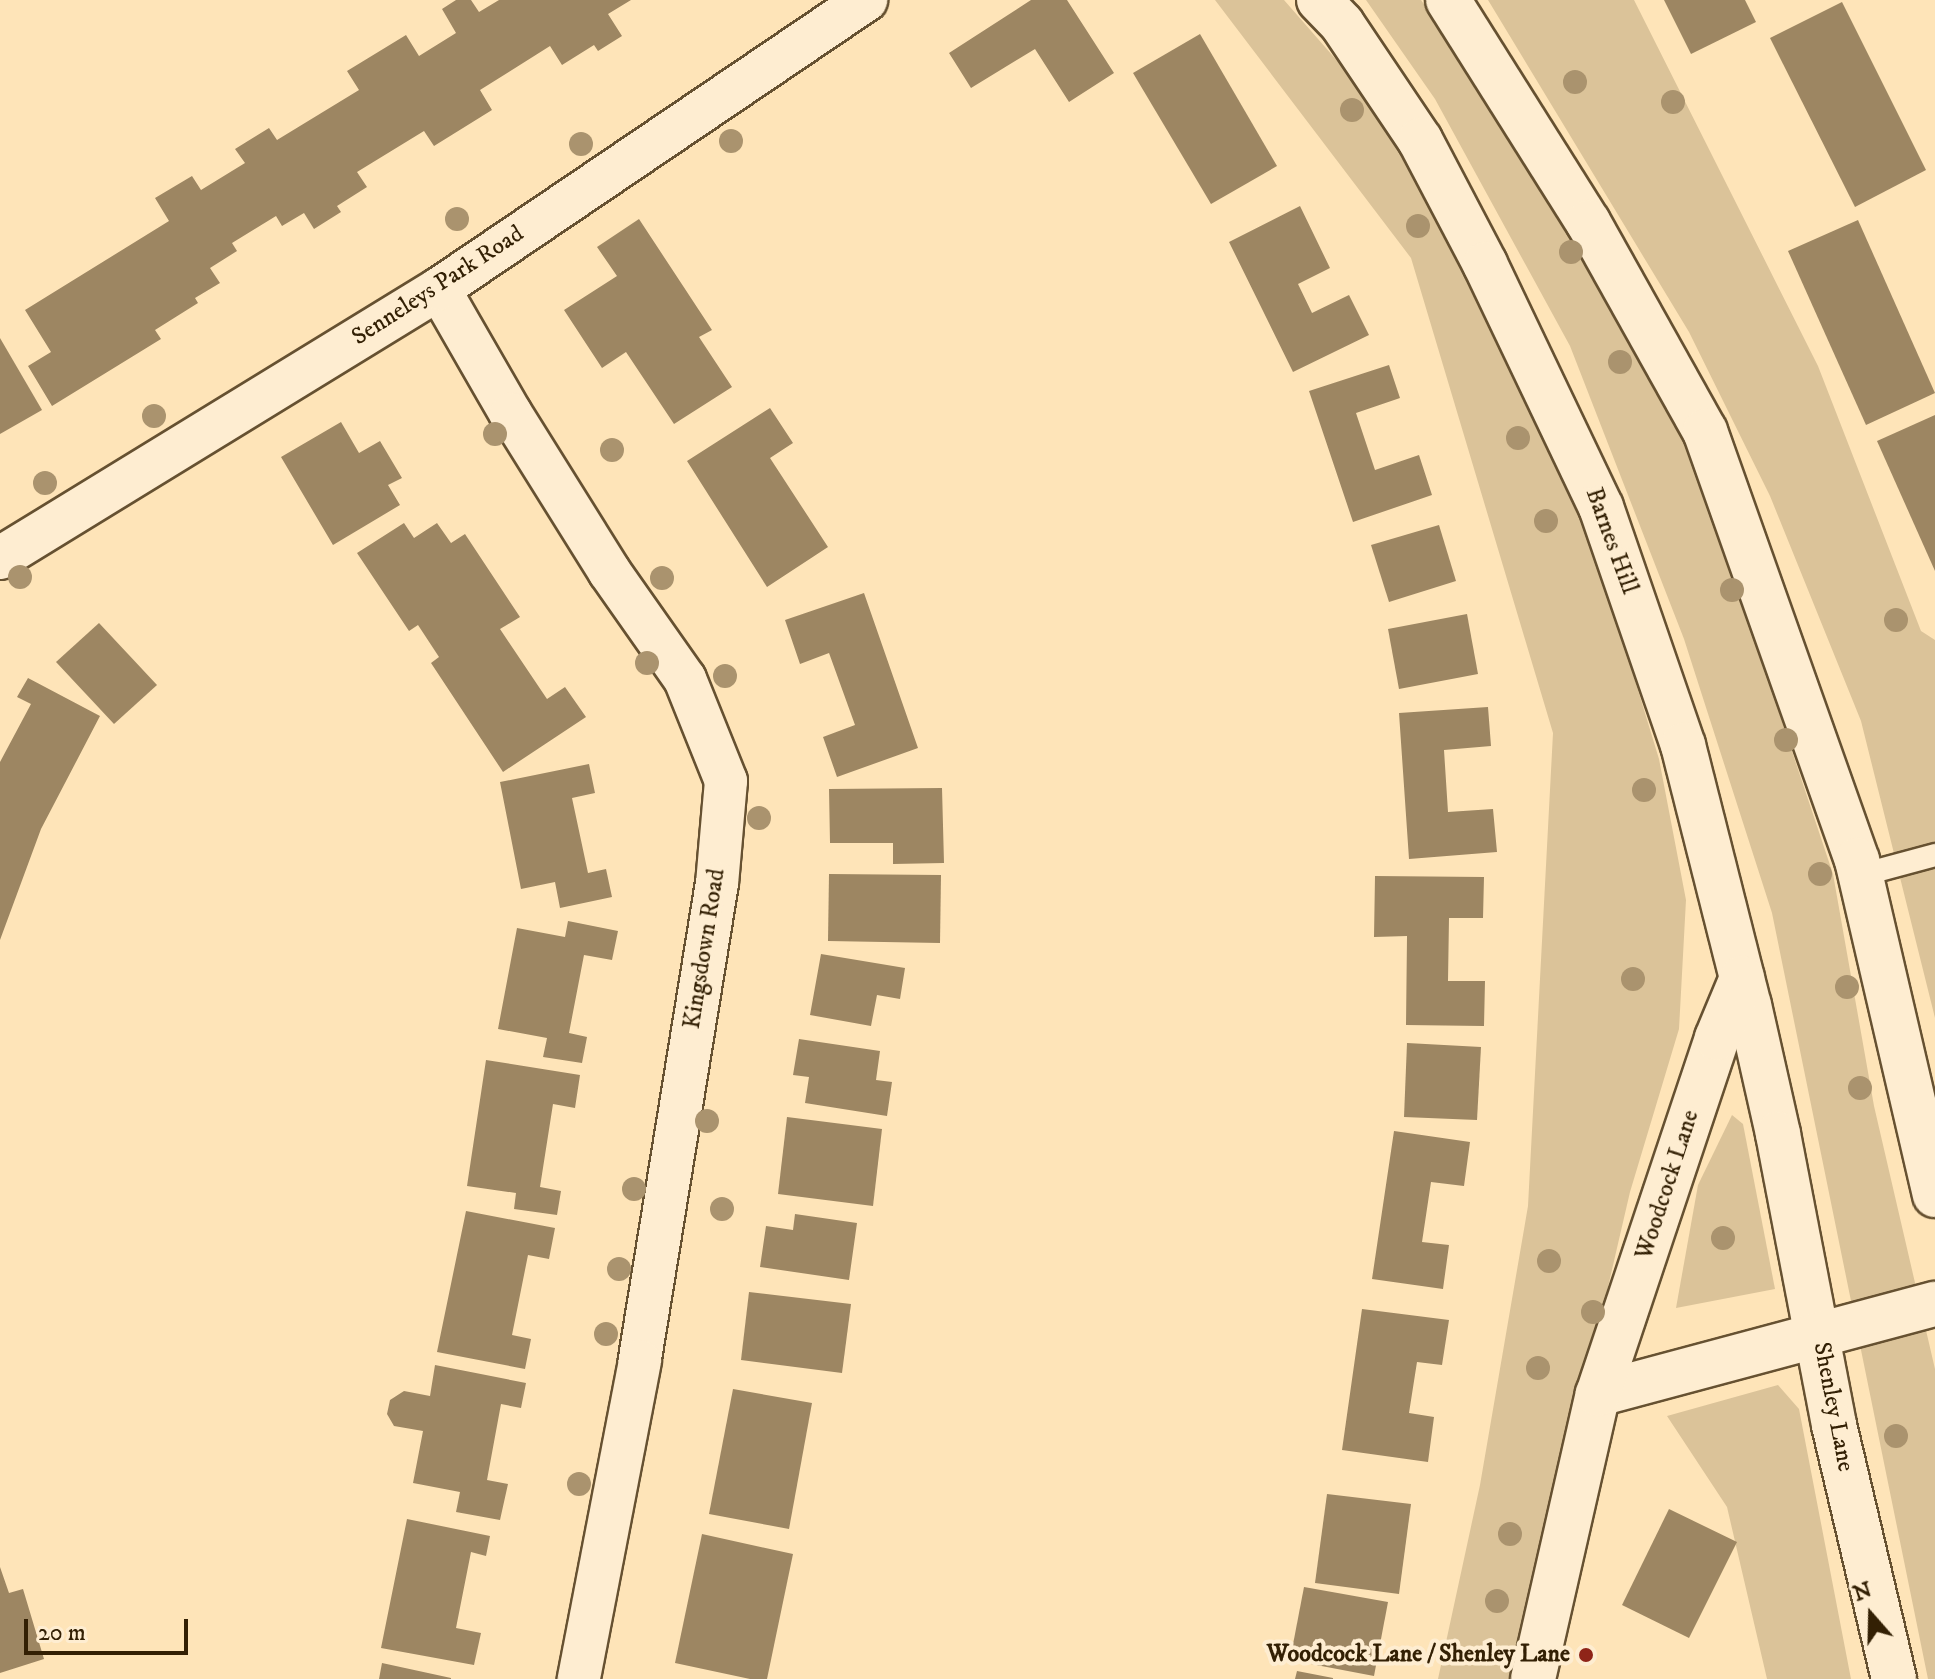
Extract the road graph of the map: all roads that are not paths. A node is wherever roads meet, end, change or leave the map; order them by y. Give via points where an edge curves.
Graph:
1 (866, 0) edge
2 (1319, 0) edge
3 (1448, 0) edge
4 (439, 289) junction
5 (0, 558) edge
6 (1935, 855) edge
7 (1861, 875) junction
8 (1742, 978) junction
9 (1778, 1134) joint
10 (1935, 1195) edge
11 (1935, 1304) edge
12 (1819, 1337) junction
13 (1598, 1394) junction
14 (579, 1679) edge
15 (1533, 1679) edge
16 (1894, 1679) edge

1 - 4 street, Senneleys Park Road
2 - 8 main road, Barnes Hill via 1342,24 1420,140 1601,507 1683,745
3 - 7 main road via 1588,222 1705,431
4 - 5 street, Senneleys Park Road
4 - 14 street, Kingsdown Road via 601,558 685,679 726,781 717,883 640,1361
6 - 7 lane
7 - 10 main road
8 - 9 main road, Barnes Hill
8 - 13 main road, Woodcock Lane
9 - 12 main road, Shenley Lane
11 - 12 main road
12 - 13 main road
12 - 16 main road, Shenley Lane via 1834,1425
13 - 15 main road, Woodcock Lane

